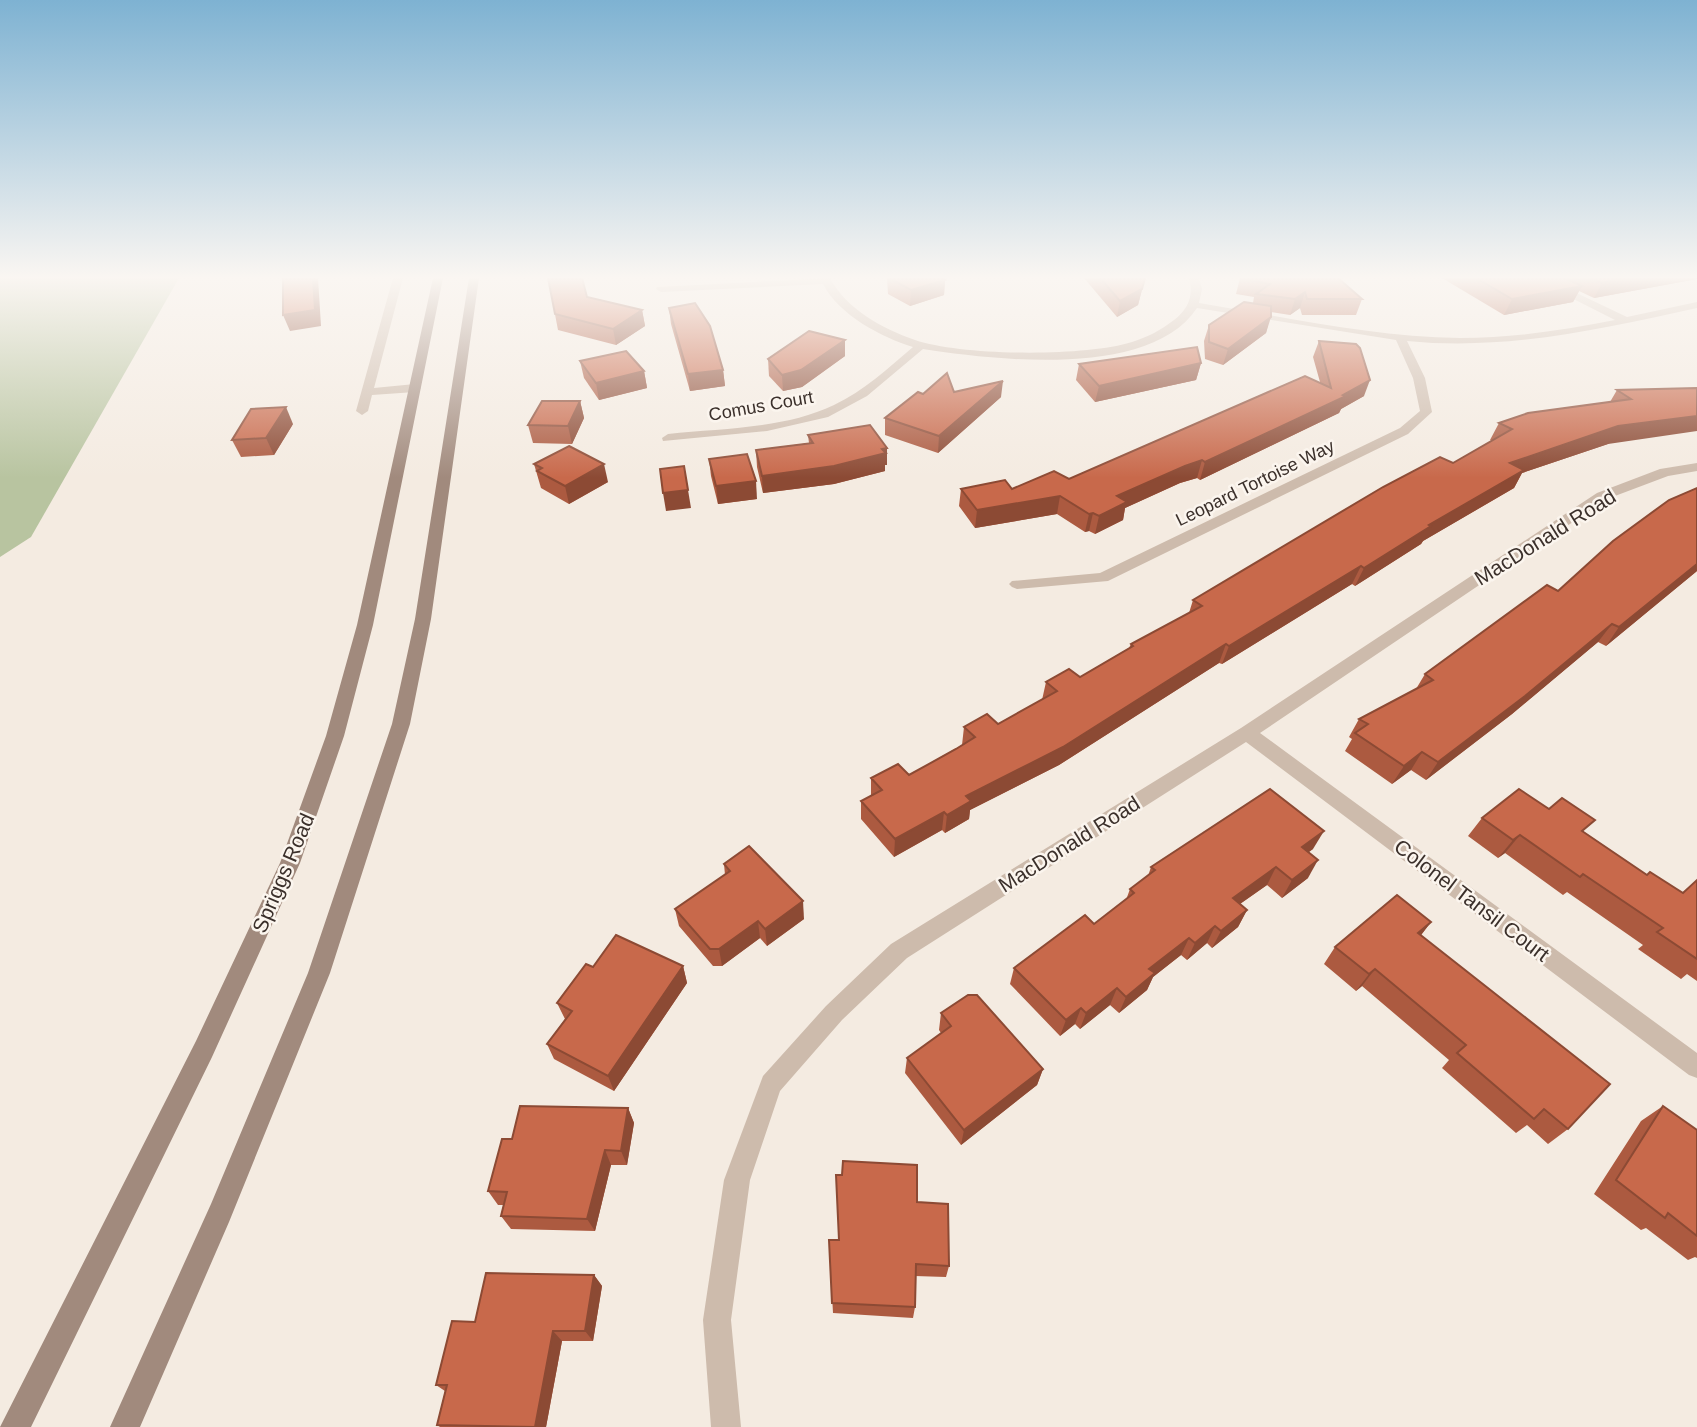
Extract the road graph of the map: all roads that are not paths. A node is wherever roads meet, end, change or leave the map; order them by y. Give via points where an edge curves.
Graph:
1 (380, 345) edge
2 (424, 345) edge
3 (464, 345) edge
4 (921, 345) joint
5 (1135, 345) edge
6 (1403, 345) edge
7 (415, 388) junction
8 (368, 392) junction
9 (362, 411) dead end
10 (668, 438) dead end
11 (1697, 467) edge
12 (1017, 584) dead end
13 (1247, 733) junction
14 (1697, 1067) edge
15 (15, 1427) edge
16 (125, 1427) edge
17 (726, 1427) edge

1 - 8 street
2 - 7 main road, Spriggs Road
3 - 16 main road via 423,619 401,724 319,973
4 - 5 street via 1003,355 1068,356
4 - 10 street, Comus Court via 856,398 824,414
6 - 12 street, Leopard Tortoise Way via 1419,378 1426,412 1404,431 1103,578
7 - 8 street
7 - 15 main road, Spriggs Road via 365,625 335,736 290,863 204,1049
8 - 9 street
11 - 13 street, MacDonald Road via 1665,472 1602,496
13 - 14 street, Colonel Tansil Court
13 - 17 street, MacDonald Road via 899,951 834,1013 771,1084 737,1180 717,1320

